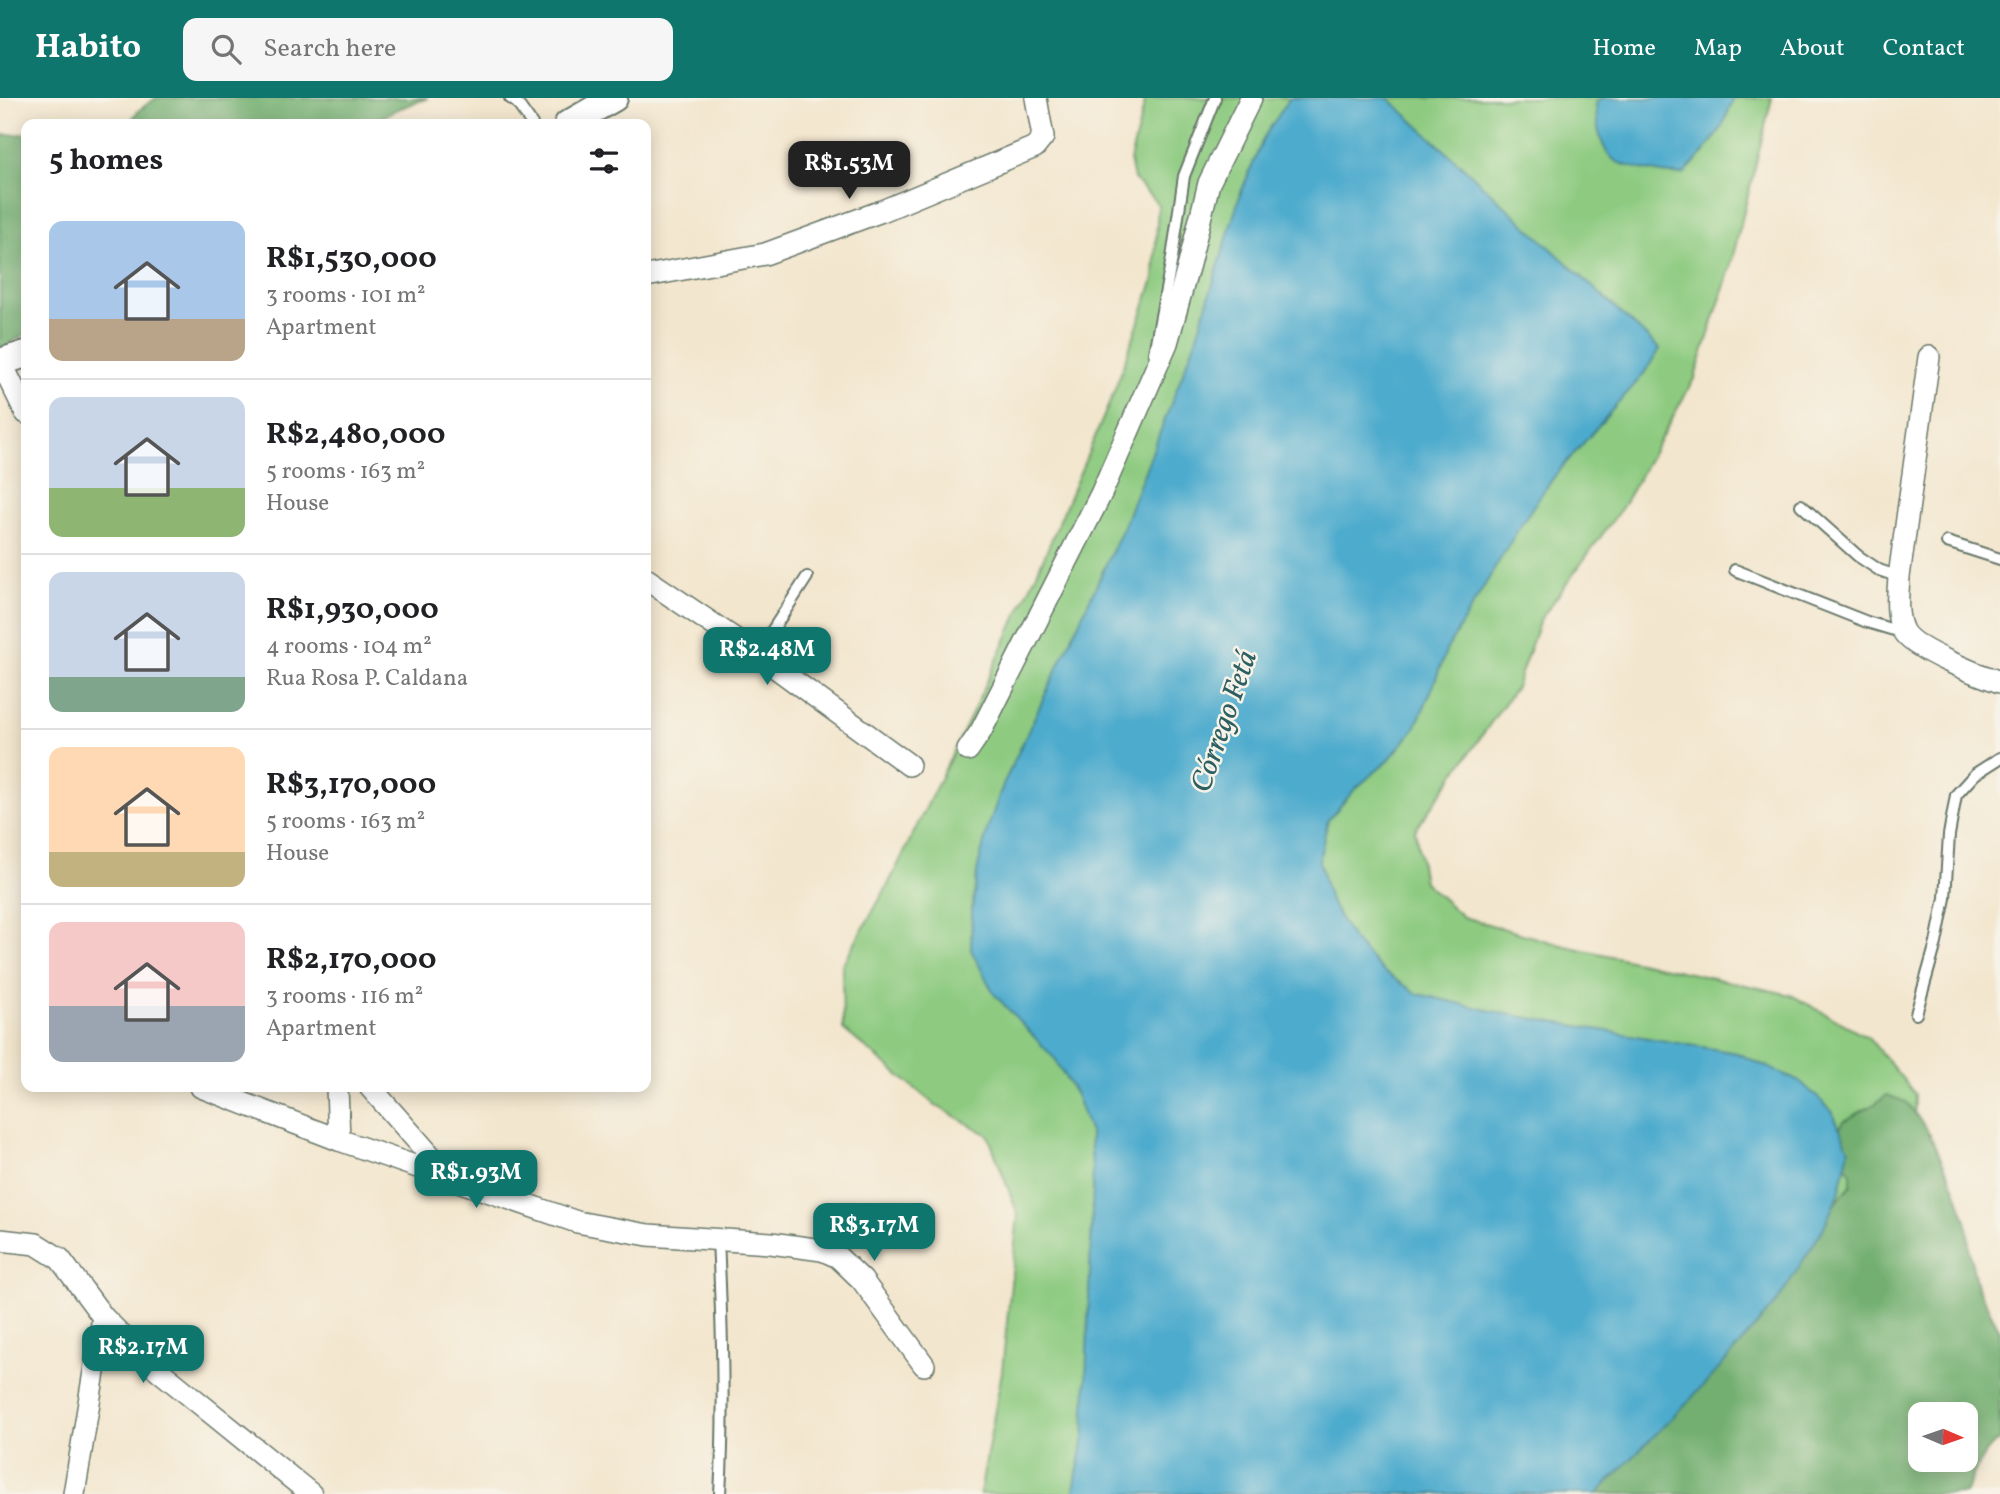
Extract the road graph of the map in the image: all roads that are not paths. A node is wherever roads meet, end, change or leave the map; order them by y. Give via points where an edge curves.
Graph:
1 (510, 98) edge
2 (614, 98) edge
3 (1036, 98) edge
4 (1215, 98) edge
5 (1251, 98) edge
6 (528, 119) edge
7 (577, 119) edge
8 (651, 274) edge
9 (21, 355) edge
10 (1929, 357) dead end
11 (0, 361) edge
12 (1148, 385) junction
13 (21, 403) edge
14 (1801, 505) dead end
15 (1947, 542) dead end
16 (2000, 559) edge
17 (1735, 570) dead end
18 (807, 577) dead end
19 (1899, 577) junction
20 (651, 582) edge
21 (1904, 633) junction
22 (757, 654) junction
23 (2000, 682) edge
24 (968, 750) dead end
25 (2000, 758) edge
26 (909, 765) dead end
27 (1916, 1014) dead end
28 (214, 1092) edge
29 (337, 1092) edge
30 (374, 1092) edge
31 (339, 1140) junction
32 (450, 1178) junction
33 (0, 1240) edge
34 (718, 1240) junction
35 (103, 1317) junction
36 (924, 1365) dead end
37 (74, 1494) edge
38 (311, 1494) edge
39 (720, 1494) edge

1 - 6 lane
2 - 7 street
3 - 8 street via 1043,137 1035,147 765,254
4 - 12 lane via 1184,176
5 - 12 street via 1209,183 1167,342
9 - 11 street
10 - 19 street
11 - 13 street
12 - 24 street via 1101,494
14 - 19 lane via 1858,556
15 - 16 lane
17 - 21 lane
18 - 22 lane
19 - 21 street via 1897,612
20 - 22 street
21 - 23 street via 1918,645
22 - 26 street
25 - 27 lane via 1975,774 1956,796 1941,920
28 - 31 street
29 - 31 street
30 - 32 street
31 - 32 street
32 - 34 street via 576,1222 648,1235
33 - 35 street via 36,1244 60,1259
34 - 36 street via 822,1250 838,1257 862,1280
34 - 39 lane via 723,1348
35 - 37 street
35 - 38 street via 146,1360

